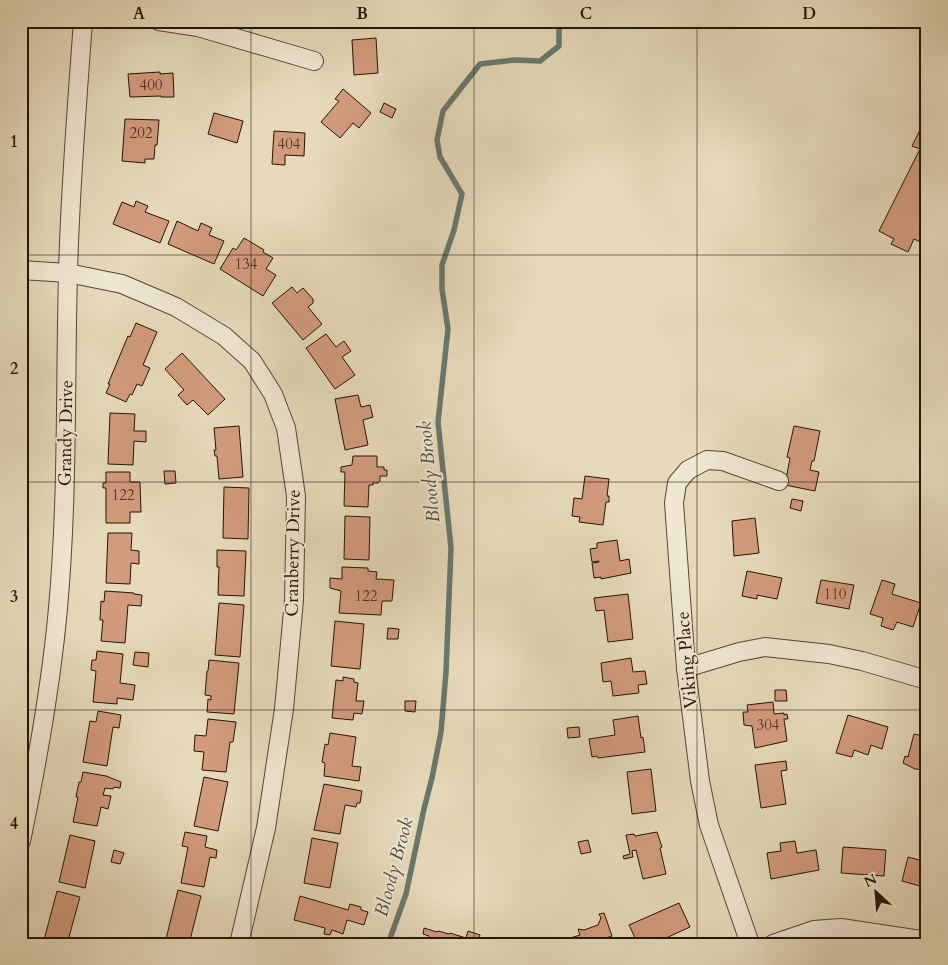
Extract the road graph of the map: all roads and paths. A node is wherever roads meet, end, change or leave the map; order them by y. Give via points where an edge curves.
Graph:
1 (83, 21) edge
2 (159, 21) edge
3 (314, 61) dead end
4 (21, 270) edge
5 (68, 273) junction
6 (779, 481) dead end
7 (686, 668) junction
8 (927, 680) edge
9 (21, 841) edge
10 (927, 941) edge
11 (239, 944) edge
12 (750, 944) edge
13 (772, 944) edge

1 - 5 street, Grandy Drive
2 - 3 street via 198,27
4 - 5 street, Cranberry Drive
5 - 9 street, Grandy Drive via 66,468 58,608 46,706
5 - 11 street, Cranberry Drive via 122,284 176,307 224,336 252,361 273,394 286,428 296,496 293,610 284,709 266,828
6 - 7 street, Viking Place via 723,461 707,460 688,470 676,483 674,503
7 - 8 street via 765,647 829,654
7 - 12 street, Viking Place via 708,825
10 - 13 street via 842,928 814,930

